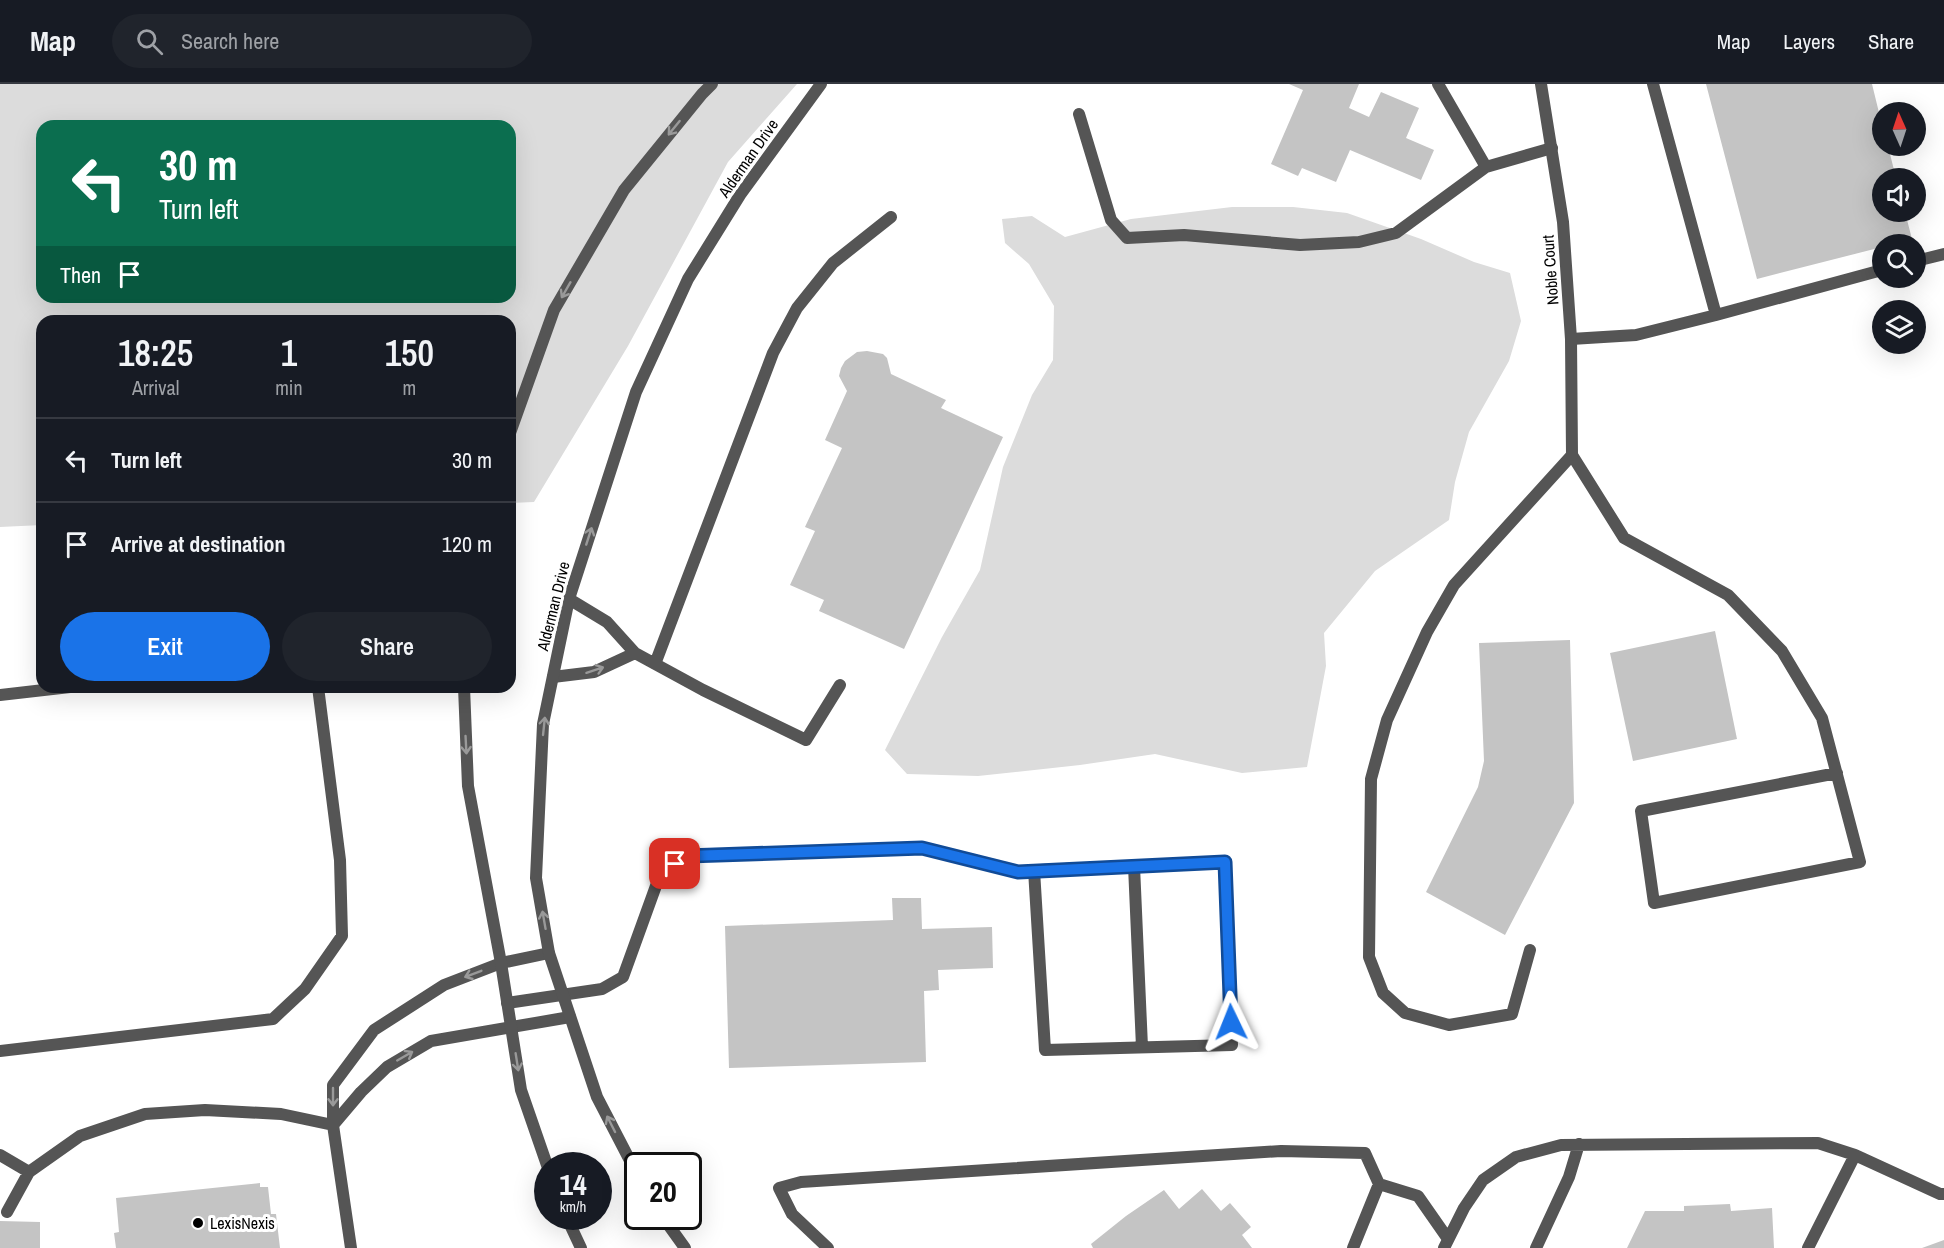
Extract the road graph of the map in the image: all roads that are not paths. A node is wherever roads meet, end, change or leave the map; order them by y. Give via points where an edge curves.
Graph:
1 (712, 84) edge
2 (820, 84) edge
3 (1438, 84) edge
4 (1541, 84) edge
5 (1653, 84) edge
6 (1079, 114) dead end
7 (1552, 148) junction
8 (1486, 167) junction
9 (891, 217) dead end
10 (1944, 254) edge
11 (1926, 258) edge
12 (1872, 273) edge
13 (1716, 315) junction
14 (1572, 339) junction
15 (516, 416) edge
16 (1572, 455) junction
17 (569, 599) junction
18 (634, 653) junction
19 (656, 664) junction
20 (553, 677) junction
21 (840, 685) dead end
22 (36, 691) edge
23 (319, 693) edge
24 (464, 693) edge
25 (0, 695) edge
26 (1836, 773) junction
27 (1134, 866) junction
28 (1034, 870) junction
29 (1530, 950) dead end
30 (549, 953) junction
31 (501, 963) junction
32 (562, 994) junction
33 (507, 1003) junction
34 (570, 1017) junction
35 (511, 1028) junction
36 (1142, 1047) junction
37 (0, 1051) edge
38 (333, 1125) junction
39 (1579, 1144) junction
40 (543, 1152) edge
41 (626, 1152) edge
42 (0, 1155) edge
43 (1855, 1155) junction
44 (29, 1172) junction
45 (1379, 1184) junction
46 (1944, 1194) edge
47 (7, 1212) dead end
48 (573, 1230) edge
49 (672, 1230) edge
50 (1446, 1244) edge
51 (351, 1248) edge
52 (581, 1248) edge
53 (685, 1248) edge
54 (828, 1248) edge
55 (1353, 1248) edge
56 (1536, 1248) edge
57 (1808, 1248) edge

1 -> 15 street via 624,190 554,310
17 -> 2 street, Alderman Drive via 636,392 688,279 740,195
3 - 8 street
4 - 7 street, Noble Court
5 - 13 street
6 - 8 street via 1111,220 1127,238 1184,236 1300,245 1359,242 1396,233
7 - 8 street
7 - 14 street, Noble Court via 1563,222
9 - 19 street via 833,263 797,308 773,353
10 - 11 street
12 - 13 street
13 - 14 street via 1636,335
14 - 16 street, Noble Court
16 - 26 street via 1624,538 1728,596 1782,651 1822,718
16 - 29 street via 1454,585 1427,632 1387,720 1371,779 1369,957 1383,993 1405,1013 1449,1025 1512,1014
17 - 18 street via 607,622
17 - 20 street, Alderman Drive
18 - 19 street
20 -> 18 street via 594,672
19 - 21 street via 806,740
30 -> 20 street, Alderman Drive via 537,878 543,724
22 - 25 street
23 - 37 street via 340,860 342,936 305,989 273,1019
24 -> 31 street via 468,786
26 - 26 street via 1860,862 1654,903 1641,811
27 - 28 street
27 - 36 street
27 - 36 street via 1225,862 1232,1045
28 - 32 street via 1018,872 922,848 687,856 665,869 657,883 623,977 602,989
28 - 36 street via 1045,1050
30 - 31 street
30 - 32 street, Alderman Drive
31 - 33 street
31 -> 38 street via 444,985 374,1029 333,1085
32 - 33 street
32 - 34 street, Alderman Drive
33 - 35 street
34 - 35 street
41 -> 34 street, Alderman Drive via 597,1097
38 -> 35 street via 387,1067 431,1041
35 -> 40 street via 522,1090
38 - 44 street via 280,1114 206,1110 146,1114 80,1136
38 - 51 street
39 - 43 street via 1818,1143
39 - 50 street via 1561,1144 1516,1157 1483,1180
39 - 56 street via 1569,1177
42 - 44 street
43 - 46 street
43 - 57 street
44 - 47 street
45 - 50 street via 1418,1196
45 - 54 street via 1365,1153 1281,1151 801,1182 779,1188 792,1214
45 - 55 street
48 - 52 street
49 - 53 street

